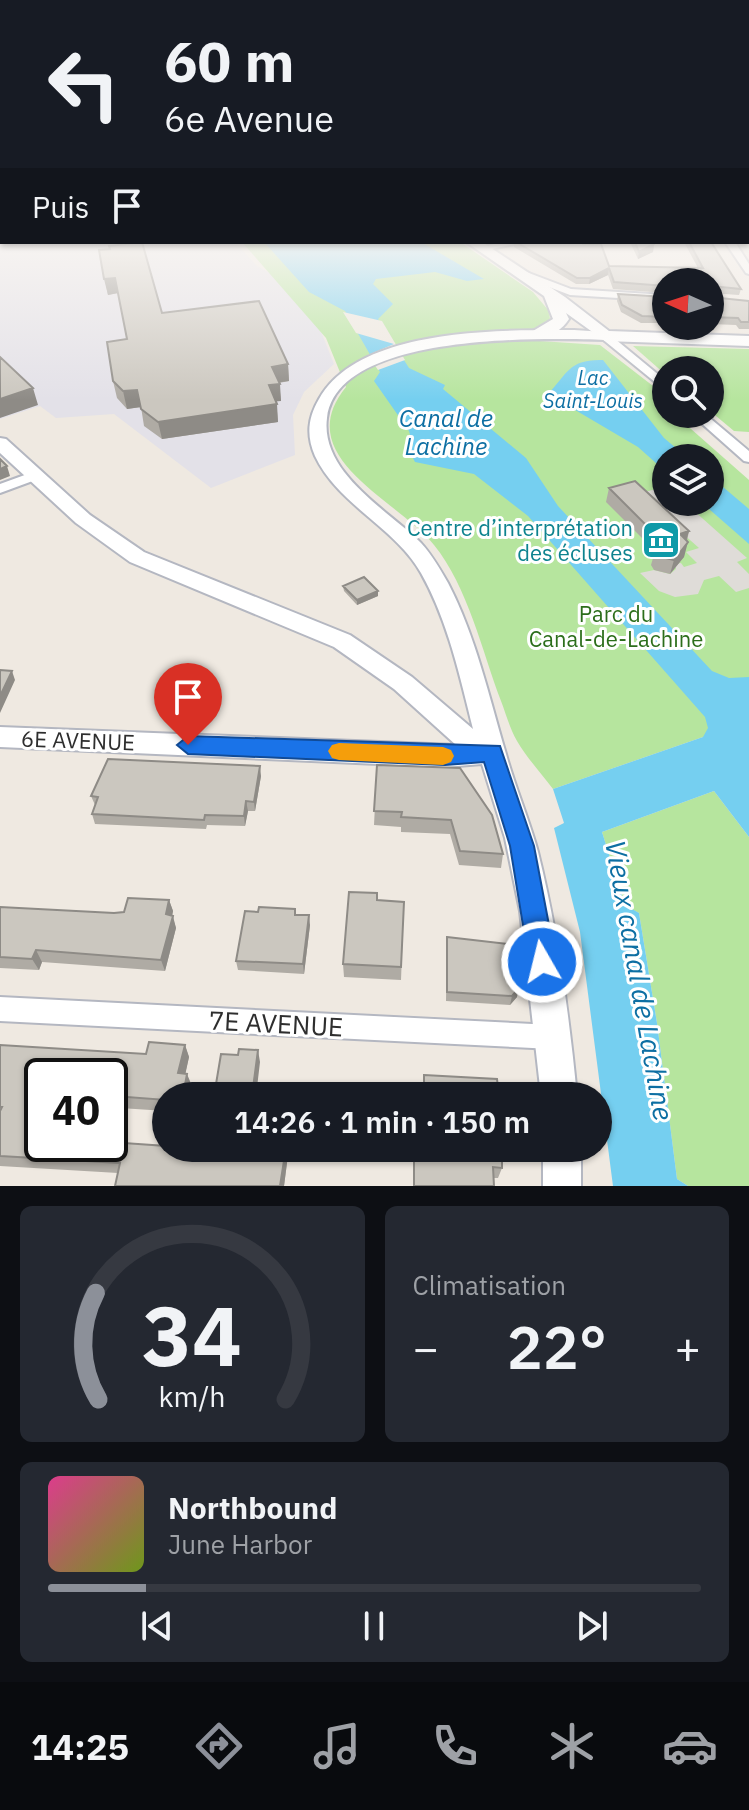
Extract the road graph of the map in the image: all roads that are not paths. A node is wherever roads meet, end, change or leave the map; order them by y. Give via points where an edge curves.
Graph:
1 (553, 289) edge
2 (558, 292) junction
3 (652, 297) edge
4 (539, 334) junction
5 (605, 336) junction
6 (749, 341) edge
7 (652, 375) edge
8 (714, 428) edge
9 (0, 443) edge
10 (749, 458) edge
11 (33, 476) junction
12 (0, 489) edge
13 (0, 737) edge
14 (492, 753) junction
15 (0, 1009) edge
16 (552, 1037) junction
17 (557, 1082) edge
18 (562, 1162) edge
19 (562, 1186) edge

1 - 2 main road
2 - 3 street
2 - 4 main road via 561,319
2 - 5 main road
4 - 5 street
4 - 14 street via 463,337 400,351 346,377 327,396 317,418 318,443 342,482 397,528 430,569 475,687
5 - 6 main road
5 - 7 street
8 - 10 street
9 - 11 street
11 - 12 street
11 - 14 street via 137,557 352,647 414,691 454,731
13 - 14 street, 6E AVENUE via 445,756
14 - 16 street via 529,874
15 - 16 street, 7E AVENUE
16 - 17 street
18 - 19 street

